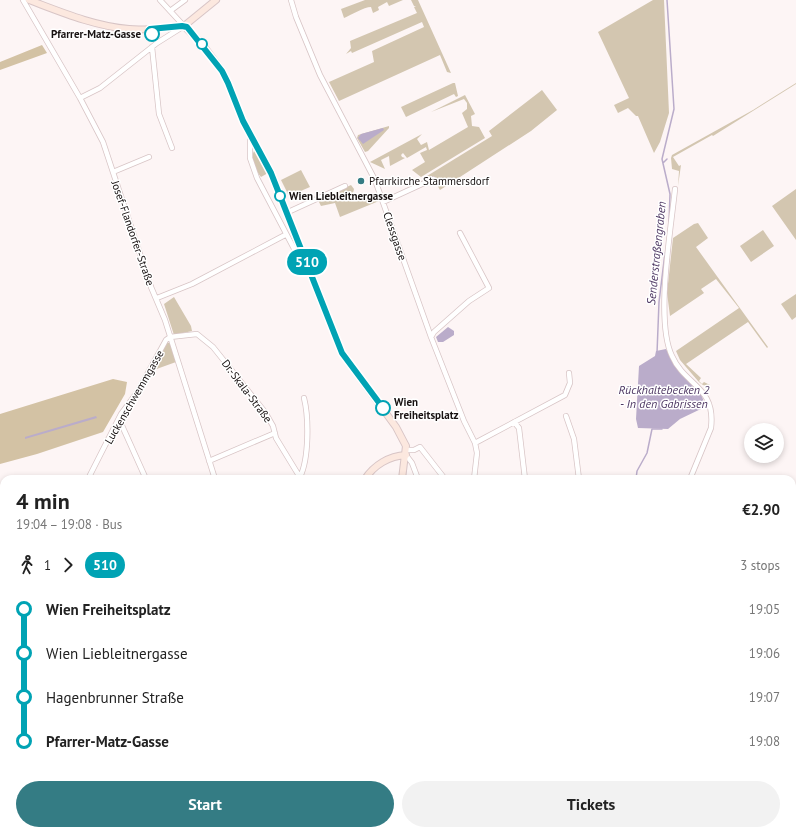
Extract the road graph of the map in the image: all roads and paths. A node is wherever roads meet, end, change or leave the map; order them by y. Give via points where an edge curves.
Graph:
1 (22, 0) edge
2 (29, 0) edge
3 (160, 0) edge
4 (185, 0) edge
5 (216, 0) edge
6 (291, 0) edge
7 (207, 3) edge
8 (170, 11) junction
9 (184, 26) junction
10 (150, 29) junction
11 (157, 43) junction
12 (152, 48) junction
13 (80, 98) junction
14 (249, 132) junction
15 (172, 148) dead end
16 (149, 157) dead end
17 (113, 172) junction
18 (433, 179) dead end
19 (345, 186) dead end
20 (674, 188) dead end
21 (383, 202) junction
22 (286, 213) junction
23 (460, 233) dead end
24 (285, 234) junction
25 (310, 270) junction
26 (157, 298) junction
27 (170, 337) junction
28 (431, 337) junction
29 (569, 373) dead end
30 (304, 398) dead end
31 (566, 416) dead end
32 (119, 419) junction
33 (514, 422) junction
34 (275, 433) junction
35 (475, 442) junction
36 (406, 452) junction
37 (210, 461) junction
38 (90, 475) edge
39 (144, 475) edge
40 (214, 475) edge
41 (298, 475) edge
42 (301, 475) edge
43 (368, 475) edge
44 (403, 475) edge
45 (416, 475) edge
46 (442, 475) edge
47 (474, 475) edge
48 (525, 475) edge
49 (578, 475) edge
50 (692, 475) edge

1 - 13 street, Josef-Flandorfer-Straße
2 - 10 main road via 93,22 130,29
3 - 8 street
4 - 8 street
5 - 7 main road
6 - 21 street, Clessgasse via 320,75 364,157
7 - 9 main road
8 - 9 street
9 - 10 main road
9 - 11 street
9 - 14 main road via 193,33 222,71
10 - 11 street
11 - 12 street
12 - 13 street via 100,88
12 - 15 street via 159,114
13 - 17 street, Josef-Flandorfer-Straße via 97,130
14 - 22 main road via 264,158
14 - 24 street via 250,158 257,178
16 - 17 street
17 - 26 street, Josef-Flandorfer-Straße via 151,287
18 - 21 street
19 - 22 street
20 - 50 street via 665,290 668,337 672,356 705,394 712,420
21 - 28 street, Clessgasse
22 - 25 main road
23 - 28 street via 489,288 469,301
24 - 25 street via 301,262
24 - 26 street via 192,284
25 - 36 main road via 342,353 396,427 406,446
26 - 27 street, Josef-Flandorfer-Straße
27 - 32 street, Luckenschwemmgasse
27 - 34 street, Dr.-Skala-Straße via 200,335 213,347 265,412
27 - 37 street, Josef-Flandorfer-Straße
28 - 35 street, Clessgasse via 464,421
29 - 33 street via 570,383 564,395
30 - 42 street via 308,411 305,463
31 - 49 street via 574,439
32 - 38 street, Luckenschwemmgasse
32 - 39 street
33 - 35 street
33 - 48 street via 519,428
34 - 37 street
34 - 41 street, Dr.-Skala-Straße
35 - 47 street, Clessgasse via 477,453
36 - 43 main road via 372,468
36 - 44 main road
36 - 45 street
36 - 46 street via 420,447
37 - 40 street, Josef-Flandorfer-Straße

